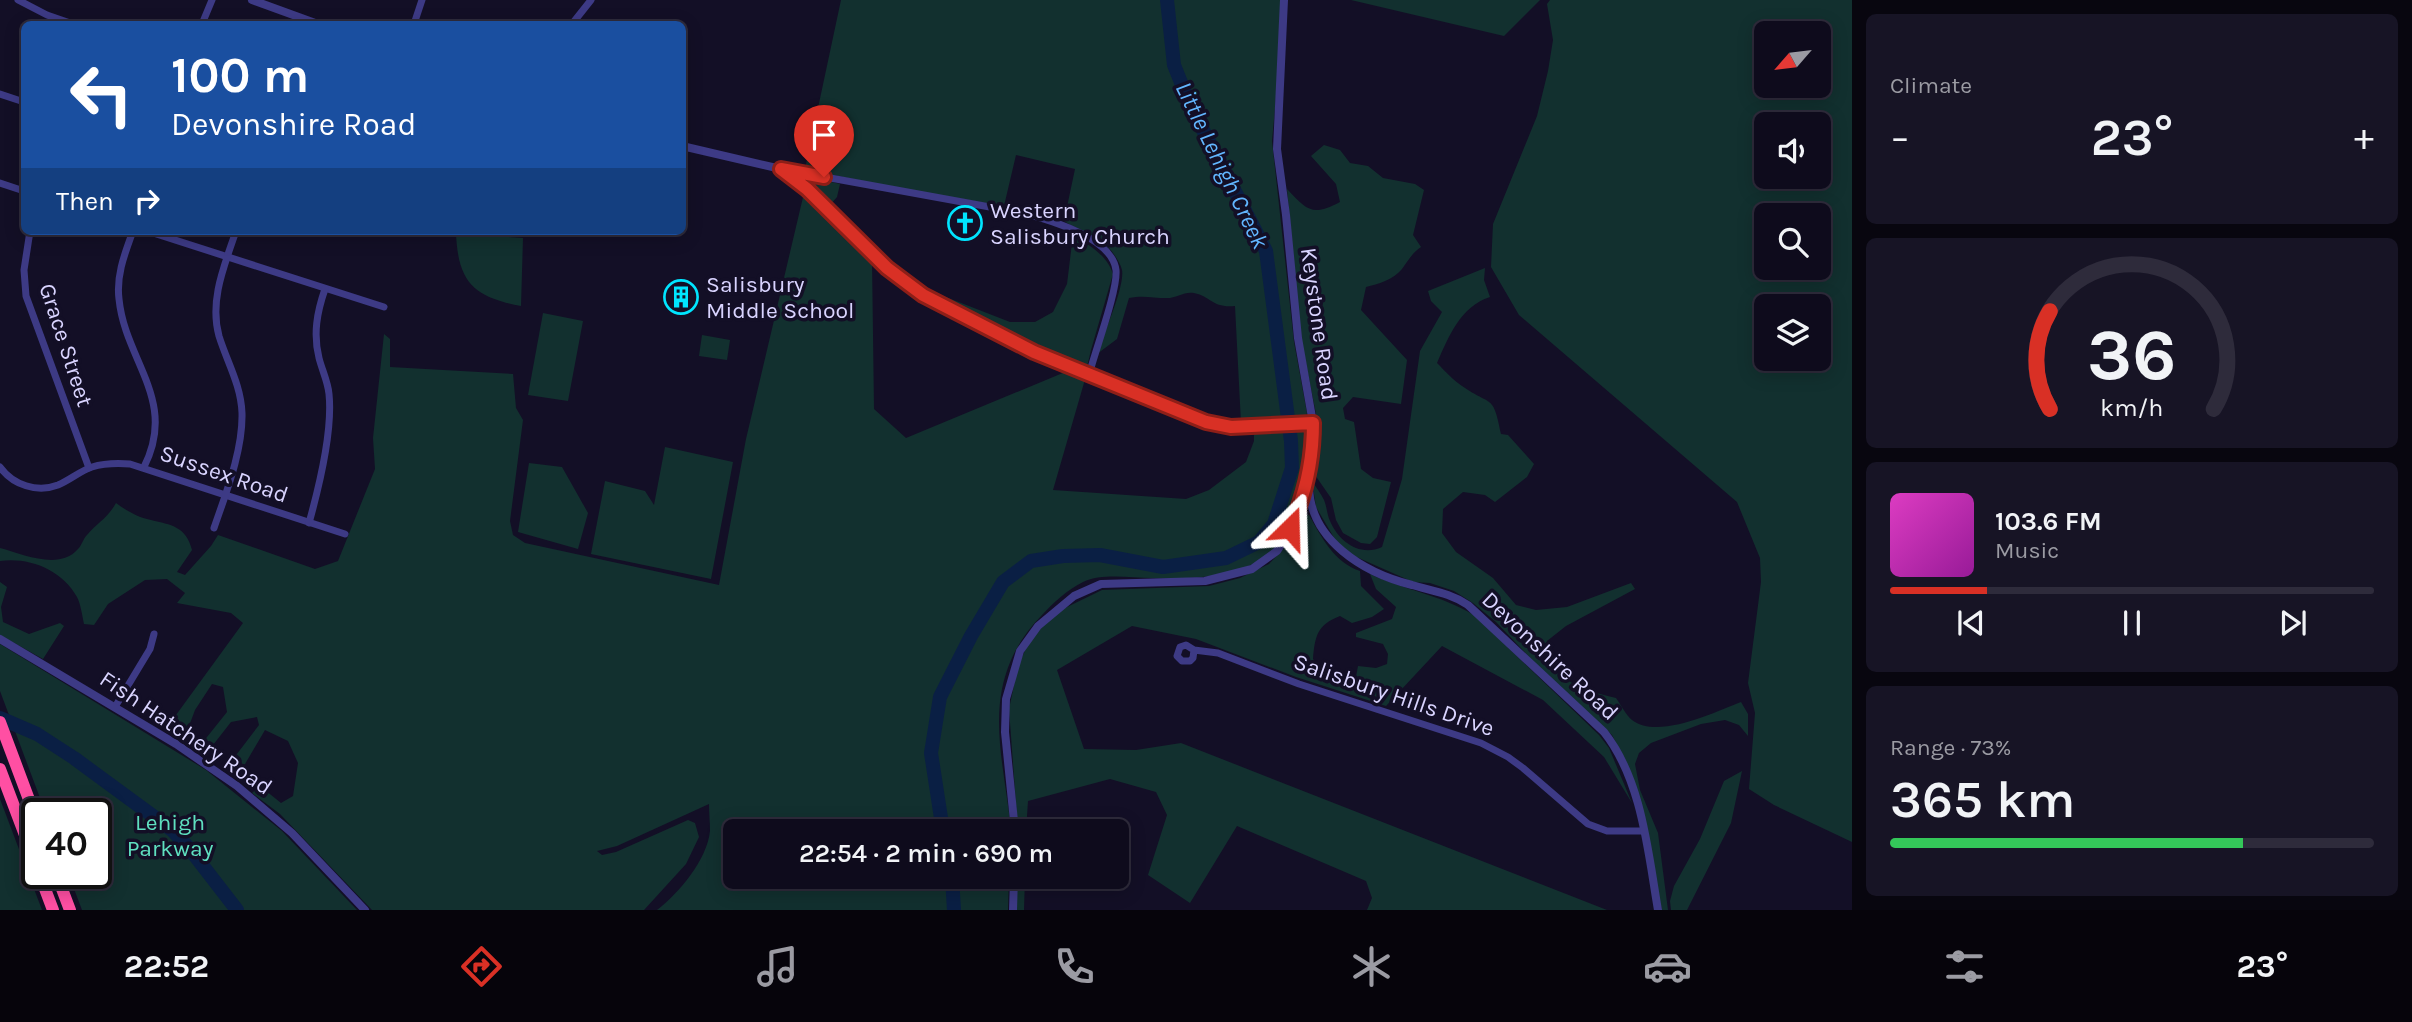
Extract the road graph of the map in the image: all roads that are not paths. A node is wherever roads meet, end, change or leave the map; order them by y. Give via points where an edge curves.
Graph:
1 (18, 0) edge
2 (212, 0) edge
3 (253, 0) edge
4 (422, 0) edge
5 (591, 0) edge
6 (1284, 0) edge
7 (64, 21) edge
8 (203, 21) edge
9 (310, 21) edge
10 (415, 21) edge
11 (574, 21) edge
12 (0, 94) edge
13 (21, 101) edge
14 (686, 147) edge
15 (781, 169) junction
16 (0, 183) edge
17 (21, 190) edge
18 (29, 235) edge
19 (132, 235) edge
20 (159, 235) edge
21 (235, 235) edge
22 (227, 257) junction
23 (325, 289) junction
24 (384, 307) dead end
25 (1089, 375) junction
26 (1309, 424) junction
27 (0, 467) edge
28 (144, 467) junction
29 (89, 468) junction
30 (1309, 474) junction
31 (224, 495) junction
32 (309, 523) junction
33 (214, 528) dead end
34 (345, 534) dead end
35 (154, 634) dead end
36 (0, 639) edge
37 (1194, 650) dead end
38 (115, 707) junction
39 (0, 722) edge
40 (0, 769) edge
41 (28, 798) edge
42 (1014, 819) edge
43 (21, 825) edge
44 (1643, 831) junction
45 (45, 889) edge
46 (62, 889) edge
47 (1014, 889) edge
48 (52, 910) edge
49 (70, 910) edge
50 (365, 910) edge
51 (1013, 910) edge
52 (1658, 910) edge

1 - 7 street
2 - 8 street
3 - 9 street
4 - 10 street
5 - 11 street
6 - 26 street, Keystone Road via 1277,149
12 - 13 street
14 - 15 street
15 - 25 street via 910,287 1034,352
15 - 25 street via 1023,213 1061,225 1102,247 1114,265 1115,281
16 - 17 street
18 - 29 street, Grace Street via 26,296
19 - 28 street via 119,276 118,299 155,408 156,433
20 - 22 street
21 - 22 street
22 - 23 street
22 - 31 street via 215,312 219,337 239,388 242,415 239,448
23 - 24 street
23 - 32 street via 316,332 330,406
25 - 26 street via 1206,422 1231,427
26 - 30 street, Keystone Road
27 - 29 street via 17,482 33,488 61,484
28 - 29 street, Sussex Road via 119,463
28 - 31 street, Sussex Road
30 - 42 street, Keystone Road via 1285,539 1252,569 1205,581 1101,584 1074,596 1038,626 1020,651 1006,699
30 - 44 street, Devonshire Road via 1309,495 1318,521 1342,552 1400,581 1468,604 1604,733 1626,772
31 - 32 street, Sussex Road
31 - 33 street
32 - 34 street, Sussex Road
35 - 38 street via 150,649
36 - 38 street, Fish Hatchery Road
37 - 44 street, Salisbury Hills Drive via 1218,653 1481,743 1523,768 1588,824 1607,831
38 - 50 street, Fish Hatchery Road via 251,797 292,832
39 - 41 highway
40 - 43 highway
44 - 52 street, Devonshire Road
45 - 48 highway
46 - 49 highway
47 - 51 street

